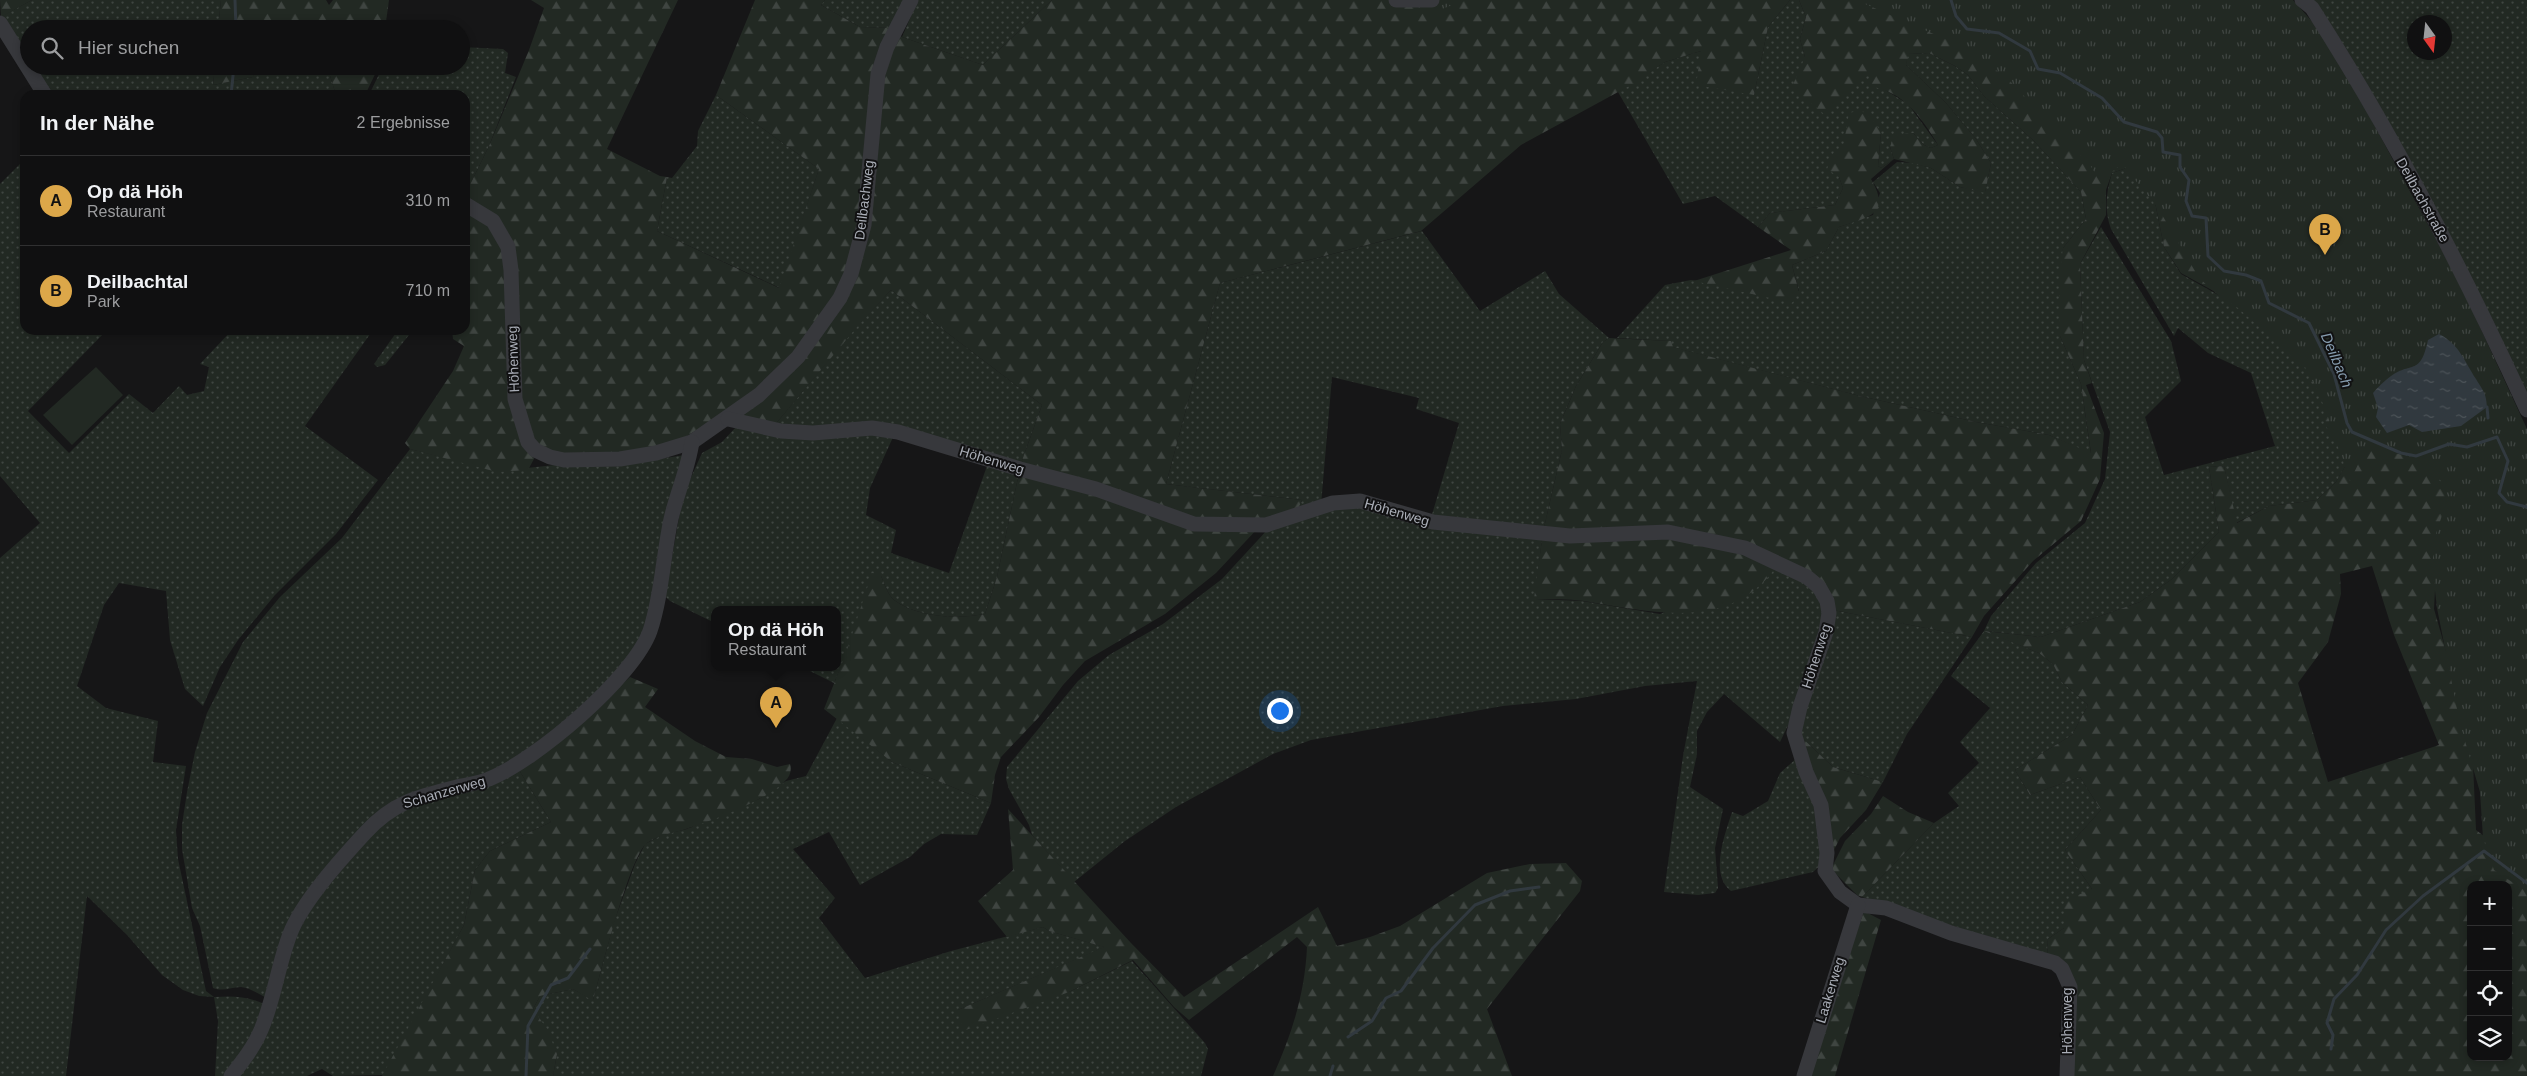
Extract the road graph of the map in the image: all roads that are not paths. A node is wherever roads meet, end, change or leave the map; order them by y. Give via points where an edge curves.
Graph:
1 (911, 0) edge
2 (1396, 0) edge
3 (1432, 0) edge
4 (2302, 0) edge
5 (0, 22) edge
6 (20, 54) edge
7 (33, 75) edge
8 (42, 90) edge
9 (470, 207) edge
10 (2527, 410) edge
11 (728, 418) junction
12 (692, 442) junction
13 (1858, 905) junction
14 (231, 1076) edge
15 (1804, 1076) edge
16 (2067, 1076) edge

1 - 11 street, Deilbachweg via 887,47 878,74 864,225 851,274 840,298 798,357 759,395
2 - 3 street
4 - 10 street, Deilbachstraße via 2312,8 2355,76 2464,274
5 - 6 street
7 - 8 street
9 - 12 street, Höhenweg via 493,221 508,247 514,399 528,442 535,450 564,460 620,459
11 - 12 street, Höhenweg
11 - 13 street, Höhenweg via 781,431 813,433 872,428 898,432 1096,489 1194,524 1266,525 1333,504 1360,501 1433,522 1570,536 1668,532 1746,548 1807,577 1819,587 1827,601 1826,632 1794,733 1821,805 1827,853 1825,871 1840,892
12 - 14 street, Schanzerweg via 672,517 658,605 649,633 620,680 568,726 515,766 488,780 414,797 395,806 369,828 311,897 291,932 261,1030 246,1058
13 - 15 street, Laakerweg
13 - 16 street, Höhenweg via 1886,908 1951,933 2055,963 2062,969 2070,987

